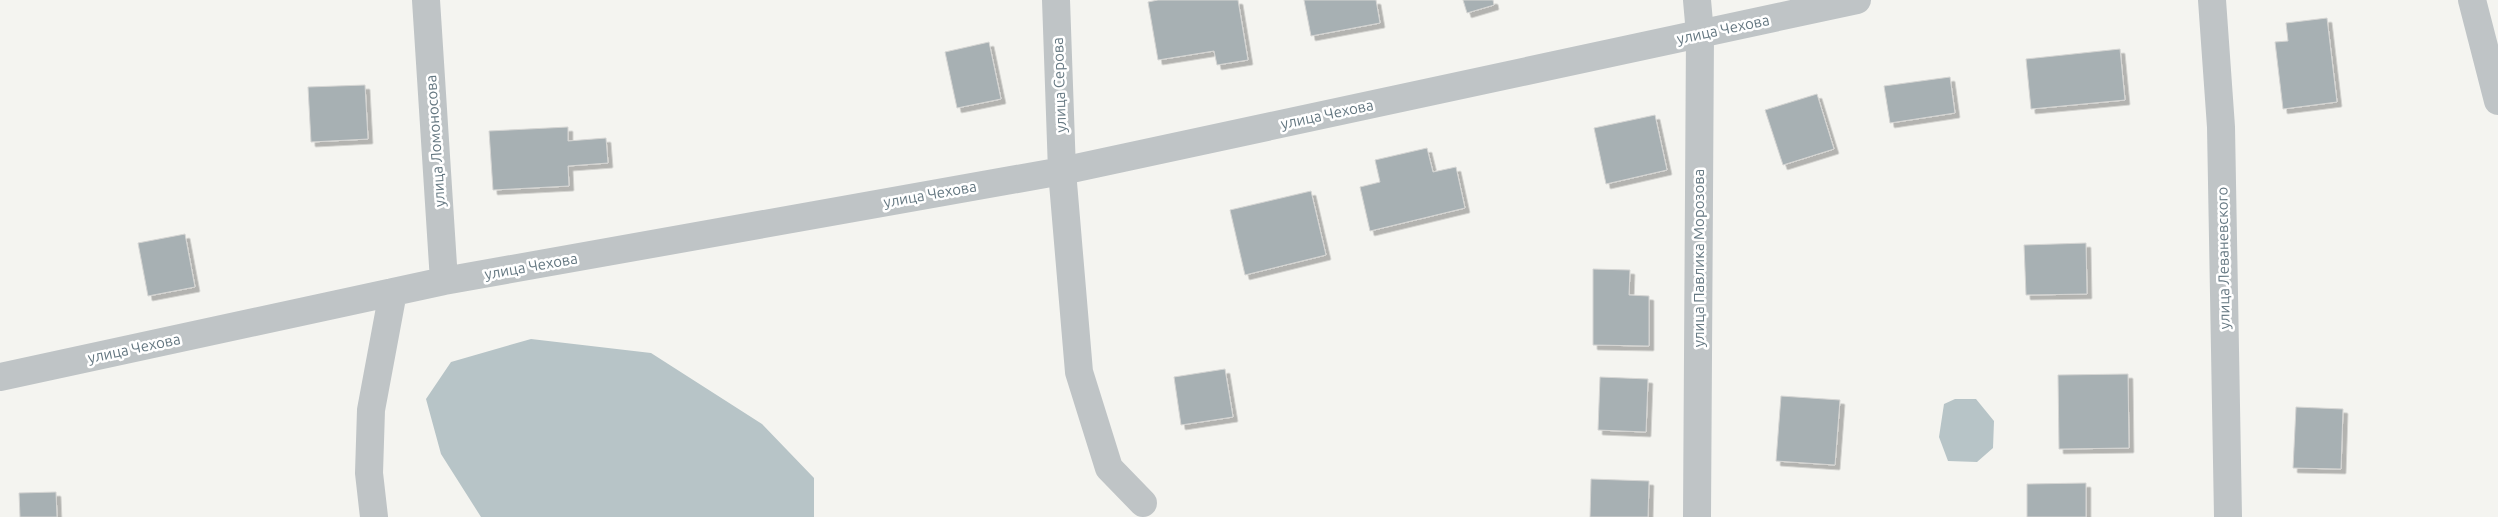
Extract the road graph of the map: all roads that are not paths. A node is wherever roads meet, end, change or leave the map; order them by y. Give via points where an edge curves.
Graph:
1 (426, 0) edge
2 (1056, 0) edge
3 (1697, 0) edge
4 (1857, 0) edge
5 (2212, 0) edge
6 (2472, 0) edge
7 (1700, 34) junction
8 (2498, 101) edge
9 (1062, 171) junction
10 (444, 281) junction
11 (393, 292) junction
12 (0, 377) edge
13 (1143, 503) dead end
14 (374, 517) edge
15 (1697, 517) edge
16 (2228, 517) edge

1 - 10 street, улица Ломоносова
2 - 9 street, улица Серова
3 - 7 street, улица Павлика Морозова
4 - 7 street, улица Чехова
5 - 16 street, улица Леваневского via 2221,126
6 - 8 street
7 - 9 street, улица Чехова
7 - 15 street, улица Павлика Морозова
9 - 10 street, улица Чехова
9 - 13 street, улица Серова via 1079,372 1108,468
10 - 11 street, улица Чехова
11 - 12 street, улица Чехова
11 - 14 street via 371,410 369,473

